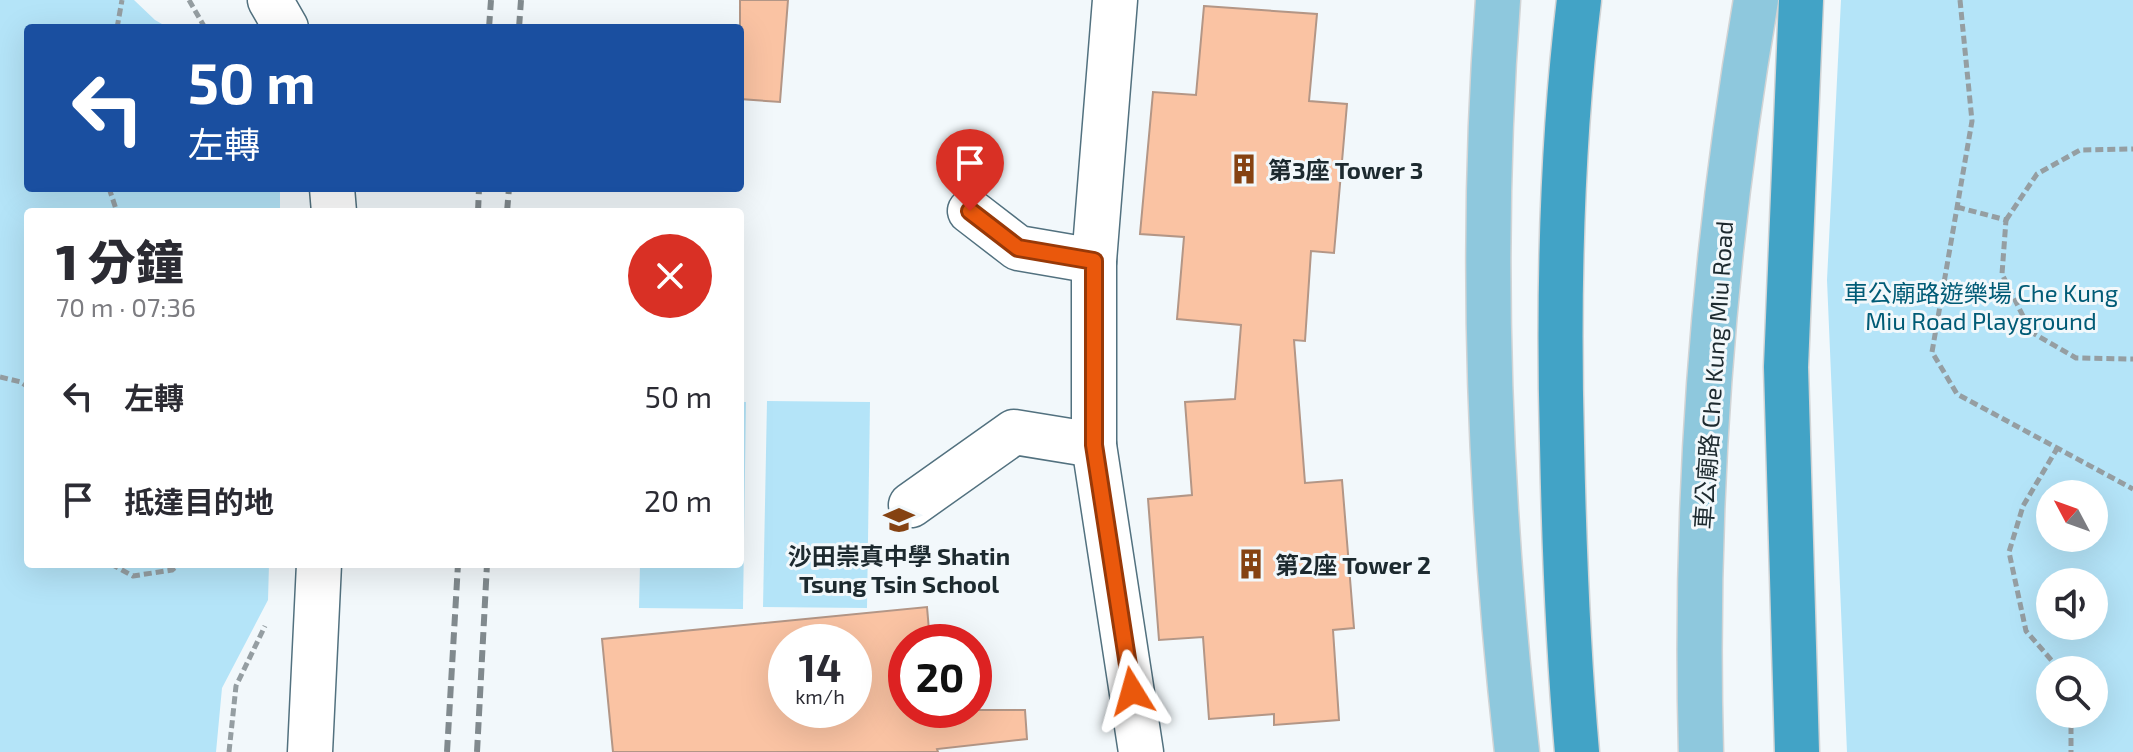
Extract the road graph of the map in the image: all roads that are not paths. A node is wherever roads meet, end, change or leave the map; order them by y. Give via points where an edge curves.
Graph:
1 (270, 0) edge
2 (1115, 0) edge
3 (1498, 0) edge
4 (1579, 0) edge
5 (1756, 0) edge
6 (1801, 0) edge
7 (284, 24) edge
8 (970, 211) dead end
9 (1094, 261) junction
10 (1094, 445) junction
11 (911, 505) dead end
12 (319, 568) edge
13 (310, 752) edge
14 (1141, 752) edge
15 (1517, 752) edge
16 (1577, 752) edge
17 (1701, 752) edge
18 (1797, 752) edge

1 - 7 lane
2 - 9 lane
3 - 15 main road via 1489,342 1498,567
4 - 16 highway via 1566,122 1559,311 1564,537
5 - 17 main road, 車公廟路 Che Kung Miu Road via 1708,372 1699,585
6 - 18 highway via 1786,367
8 - 9 lane via 1018,248
9 - 10 lane
10 - 11 lane via 1014,432
10 - 14 lane
12 - 13 lane

